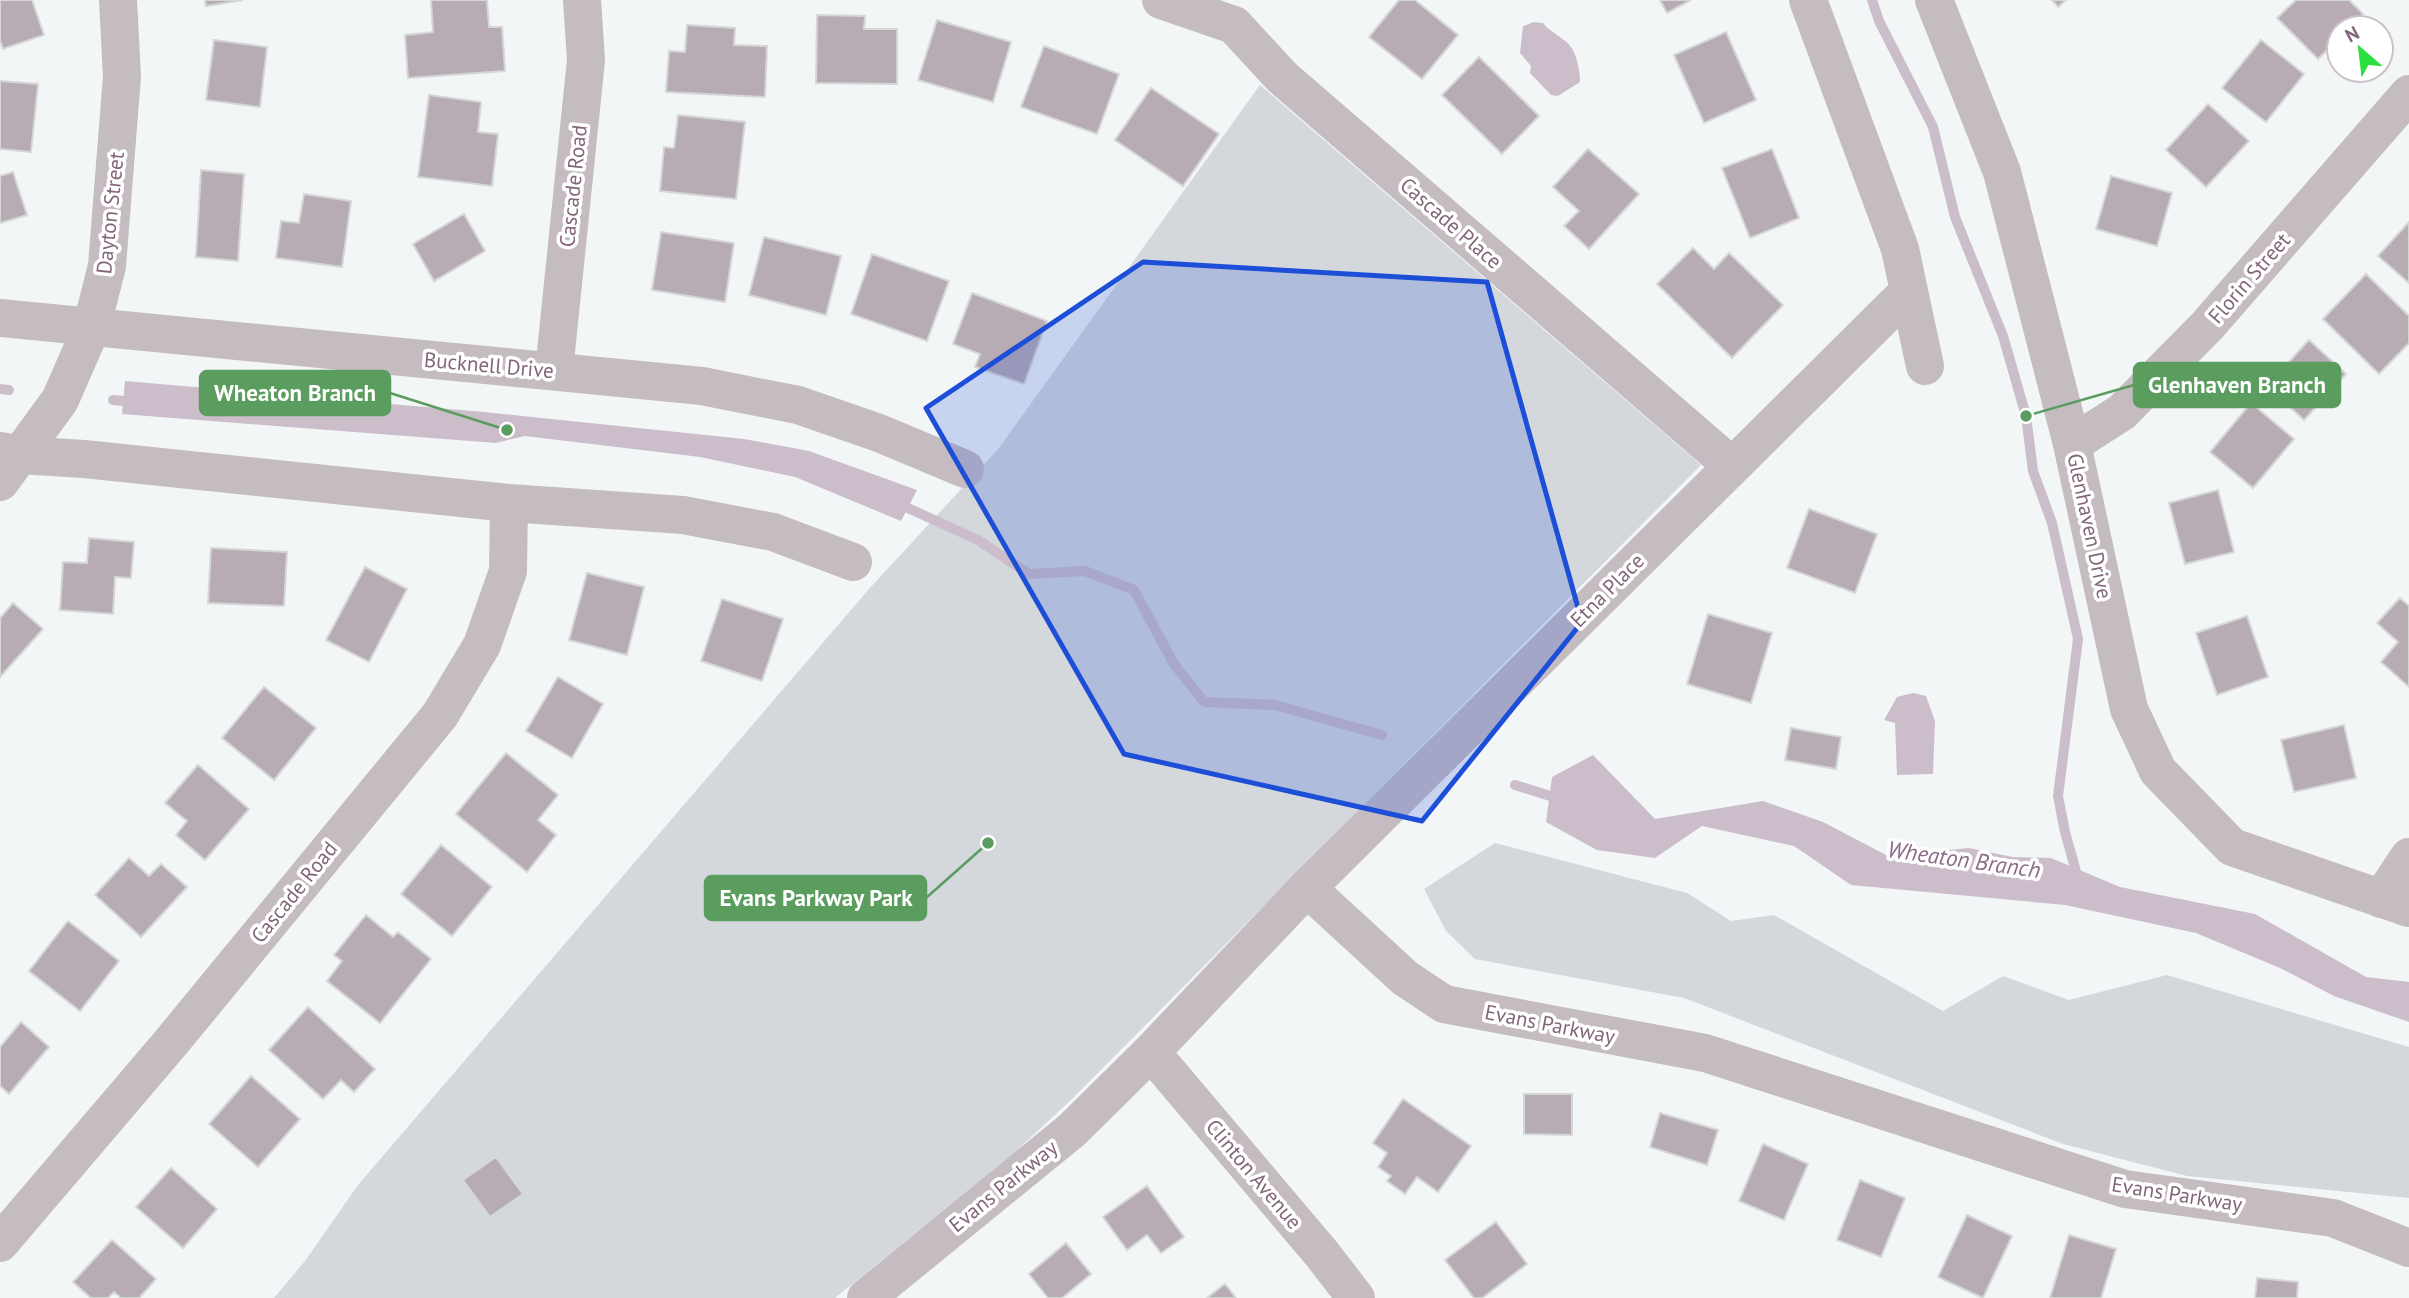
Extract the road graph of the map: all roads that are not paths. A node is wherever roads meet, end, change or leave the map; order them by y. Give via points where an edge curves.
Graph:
1 (118, 0) edge
2 (582, 0) edge
3 (1161, 0) edge
4 (1808, 0) edge
5 (1934, 0) edge
6 (1235, 12) edge
7 (2409, 94) edge
8 (1908, 292) junction
9 (0, 318) edge
10 (91, 329) junction
11 (1925, 366) dead end
12 (554, 371) junction
13 (2072, 444) junction
14 (7, 463) edge
15 (1732, 466) junction
16 (965, 469) dead end
17 (509, 503) junction
18 (853, 562) dead end
19 (2409, 857) edge
20 (1307, 888) junction
21 (2395, 903) edge
22 (1151, 1052) junction
23 (0, 1243) edge
24 (2409, 1248) edge
25 (866, 1298) edge
26 (1356, 1298) edge

1 - 10 street, Dayton Street via 122,76 107,266
2 - 12 street, Cascade Road via 586,60
3 - 6 street, Cascade Place
4 - 8 street via 1900,248
5 - 13 street, Glenhaven Drive via 2002,172
6 - 15 street, Cascade Place via 1282,77
7 - 13 street, Florin Street via 2207,326 2122,412
8 - 11 street
8 - 15 street, Etna Place
9 - 10 street, Bucknell Drive
10 - 12 street, Bucknell Drive
10 - 14 street, Dayton Street via 60,400
12 - 16 street, Bucknell Drive via 702,386 798,405 879,432
13 - 21 street, Glenhaven Drive via 2129,709 2158,771 2232,847
14 - 17 street via 84,459
15 - 20 street, Etna Place
17 - 18 street via 683,515 773,532
17 - 23 street, Cascade Road via 508,570 482,645 440,715
19 - 21 street
20 - 22 street, Evans Parkway
20 - 24 street, Evans Parkway via 1405,978 1444,1004 1704,1053 2125,1189 2333,1218
22 - 25 street, Evans Parkway via 1072,1130
22 - 26 street, Clinton Avenue

